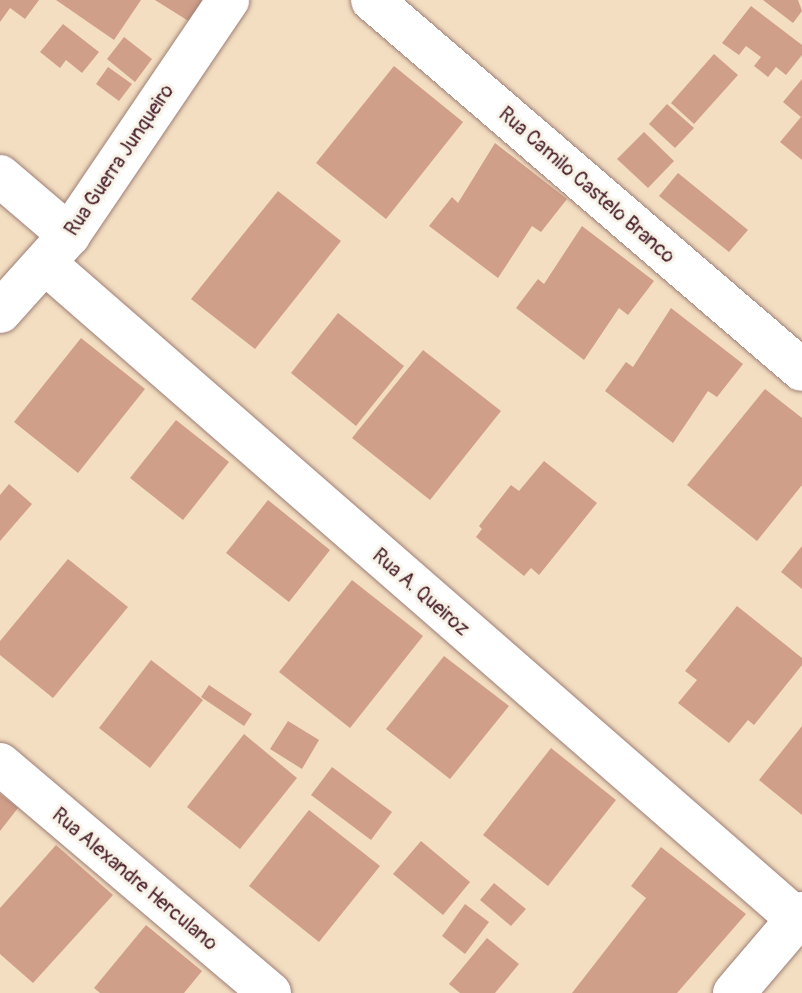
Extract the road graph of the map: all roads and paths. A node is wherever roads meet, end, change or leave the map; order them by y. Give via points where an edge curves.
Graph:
1 (228, 0) edge
2 (372, 0) edge
3 (0, 176) edge
4 (58, 250) junction
5 (0, 312) edge
6 (802, 370) edge
7 (0, 764) edge
8 (800, 916) edge
9 (270, 993) edge
10 (734, 993) edge

1 - 4 street, Rua Guerra Junqueiro
2 - 6 street, Rua Camilo Castelo Branco
3 - 4 street, Rua A. Queiroz
4 - 5 street, Rua Guerra Junqueiro
4 - 8 street, Rua A. Queiroz
7 - 9 street, Rua Alexandre Herculano
8 - 10 street

